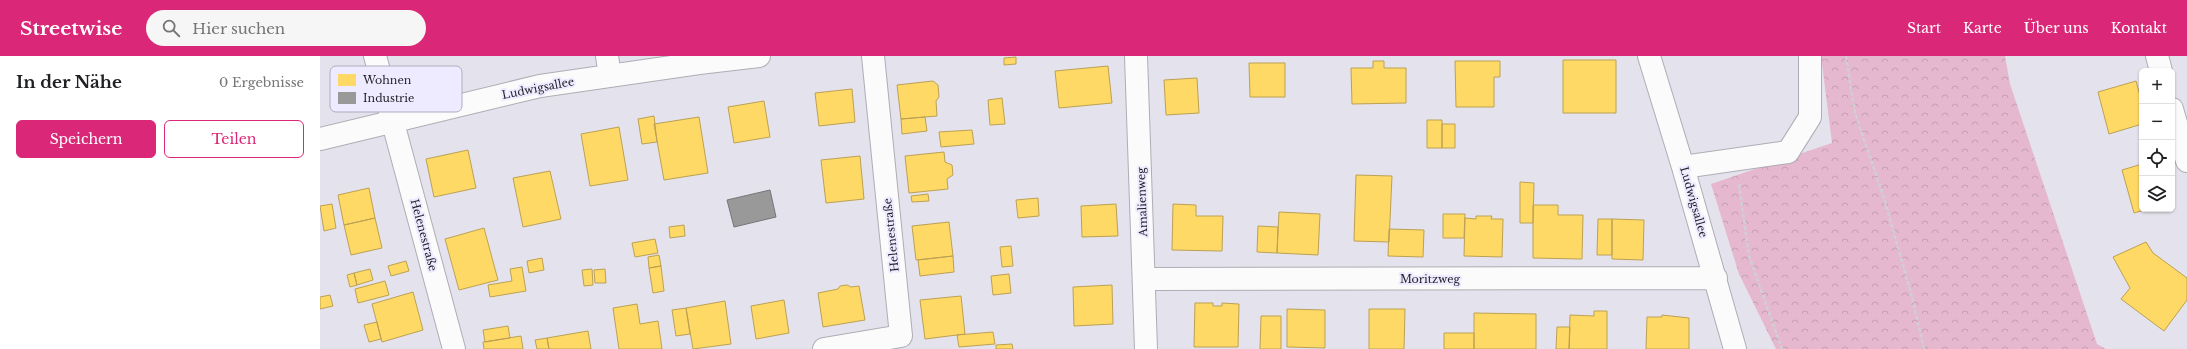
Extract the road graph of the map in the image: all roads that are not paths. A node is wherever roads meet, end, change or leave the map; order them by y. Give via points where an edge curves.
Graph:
1 (375, 56) edge
2 (758, 56) edge
3 (872, 56) edge
4 (1136, 56) edge
5 (1649, 56) edge
6 (1810, 56) edge
7 (2157, 56) edge
8 (378, 66) edge
9 (608, 66) edge
10 (2160, 68) edge
11 (462, 105) edge
12 (391, 112) edge
13 (435, 112) edge
14 (2175, 119) edge
15 (394, 122) junction
16 (320, 139) edge
17 (2187, 161) edge
18 (1683, 167) junction
19 (1716, 278) junction
20 (1144, 279) junction
21 (454, 349) edge
22 (824, 349) edge
23 (1146, 349) edge
24 (1735, 349) edge

1 - 8 street, Helenestraße
2 - 9 street, Ludwigsallee via 699,62
3 - 22 street, Helenestraße via 901,336
4 - 20 street, Amalienweg
5 - 18 street, Ludwigsallee
6 - 18 street via 1810,117 1788,152
7 - 10 street
9 - 11 street, Ludwigsallee
12 - 15 street, Helenestraße
13 - 15 street, Ludwigsallee
14 - 17 street
15 - 16 street, Ludwigsallee
15 - 21 street, Helenestraße
18 - 19 street, Ludwigsallee
19 - 20 street, Moritzweg
19 - 24 street, Ludwigsallee
20 - 23 street, Amalienweg

